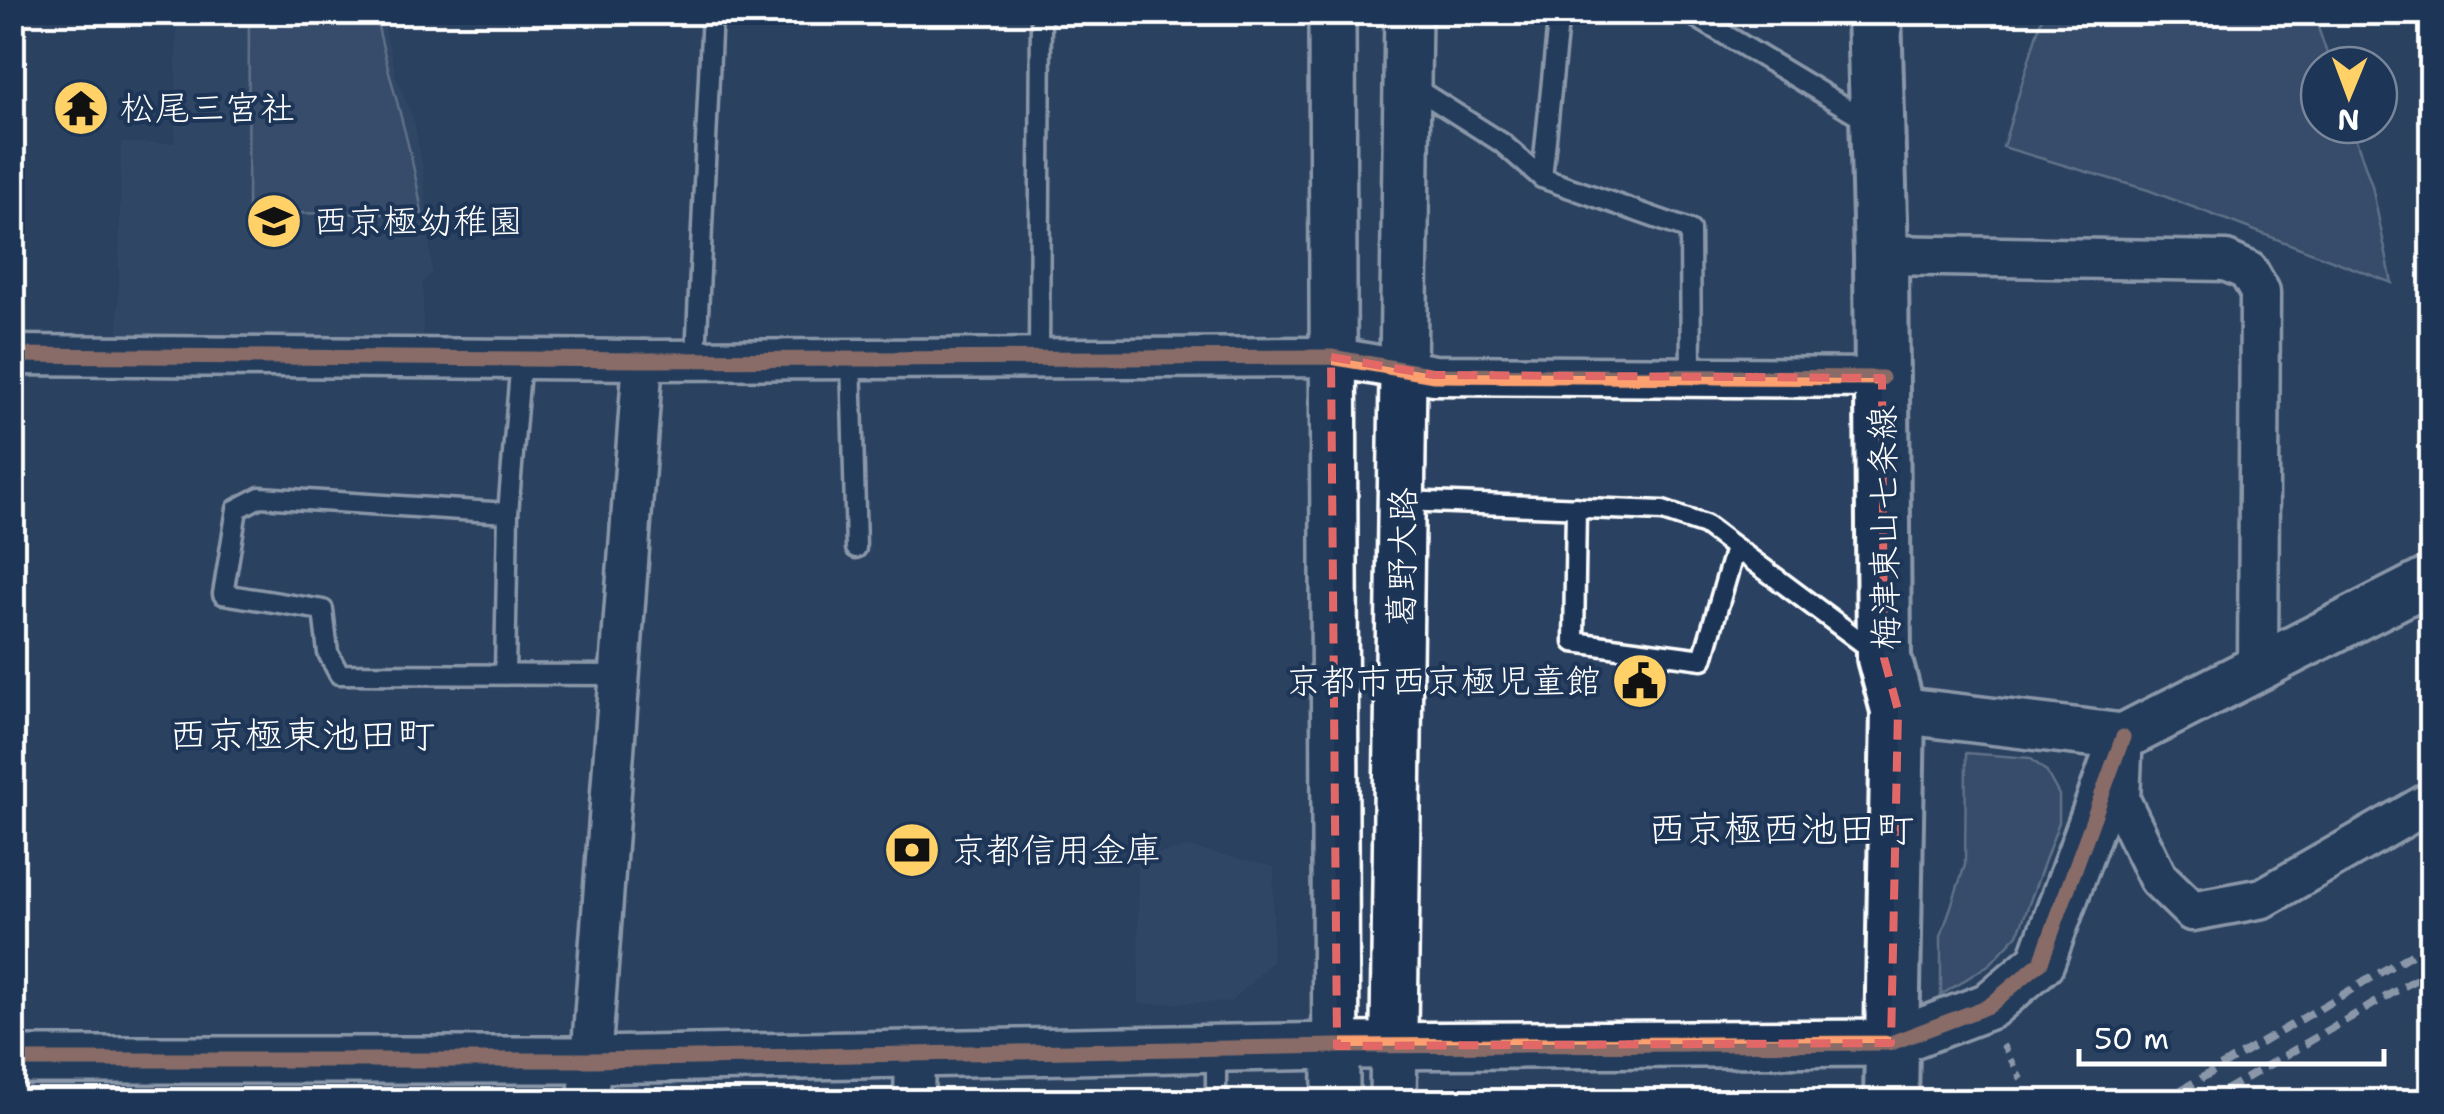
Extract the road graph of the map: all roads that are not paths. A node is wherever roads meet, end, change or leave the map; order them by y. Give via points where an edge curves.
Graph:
1 (712, 12) edge
2 (1041, 12) edge
3 (1332, 12) edge
4 (1408, 12) edge
5 (1559, 12) edge
6 (1680, 12) edge
7 (1874, 12) edge
8 (1408, 83) junction
9 (1875, 125) junction
10 (1542, 178) junction
11 (1881, 256) junction
12 (12, 355) edge
13 (696, 357) junction
14 (851, 357) junction
15 (1040, 357) junction
16 (1332, 358) junction
17 (521, 359) junction
18 (643, 360) junction
19 (1405, 371) junction
20 (1690, 376) junction
21 (1882, 378) junction
22 (1403, 501) junction
23 (1576, 507) junction
24 (508, 513) junction
25 (856, 548) dead end
26 (1736, 548) junction
27 (2432, 579) edge
28 (1884, 658) junction
29 (2258, 668) junction
30 (505, 674) junction
31 (620, 675) junction
32 (1898, 710) junction
33 (2123, 737) junction
34 (2432, 800) edge
35 (1891, 1043) junction
36 (1337, 1046) junction
37 (1216, 1048) junction
38 (1393, 1048) junction
39 (915, 1054) junction
40 (12, 1060) edge
41 (590, 1081) edge
42 (914, 1102) edge
43 (1216, 1102) edge
44 (1336, 1102) edge
45 (1393, 1102) edge
46 (1409, 1102) edge
47 (1890, 1102) edge

1 - 13 lane
2 - 15 lane
3 - 16 street, 葛野大路
4 - 8 street, 葛野大路
5 - 10 lane
6 - 9 lane
7 - 9 main road, 梅津東山七条線
8 - 10 lane via 1502,143
8 - 19 street, 葛野大路
9 - 11 main road, 梅津東山七条線
10 - 20 lane via 1690,230
11 - 21 main road, 梅津東山七条線
11 - 29 street via 2226,262 2248,271 2260,292
12 - 17 street
13 - 14 street
13 - 18 street
14 - 15 street
14 - 25 lane
15 - 16 street
16 - 19 street
16 - 36 street, 葛野大路
17 - 18 street
17 - 24 lane
18 - 31 street
19 - 20 street
19 - 22 street, 葛野大路
20 - 21 street
21 - 28 main road, 梅津東山七条線
22 - 23 lane
22 - 38 street, 葛野大路
23 - 26 lane via 1663,510 1705,526
23 - 26 lane via 1574,642 1703,659
24 - 30 lane
24 - 30 lane via 260,497 237,509 223,594 323,610 328,653 339,674
26 - 28 lane
27 - 29 street
28 - 32 main road, 梅津東山七条線
29 - 33 street
30 - 31 lane
31 - 41 street
32 - 33 street
32 - 35 main road, 梅津東山七条線
33 - 34 street via 2120,800 2158,878 2192,911 2263,898
33 - 35 street via 2041,962 1990,1006
35 - 38 street
35 - 47 main road, 梅津東山七条線
36 - 37 street
36 - 38 street
36 - 44 street, 葛野大路
37 - 39 street
37 - 43 lane
38 - 45 street, 葛野大路
38 - 46 street
39 - 41 street
39 - 42 street
40 - 41 street

